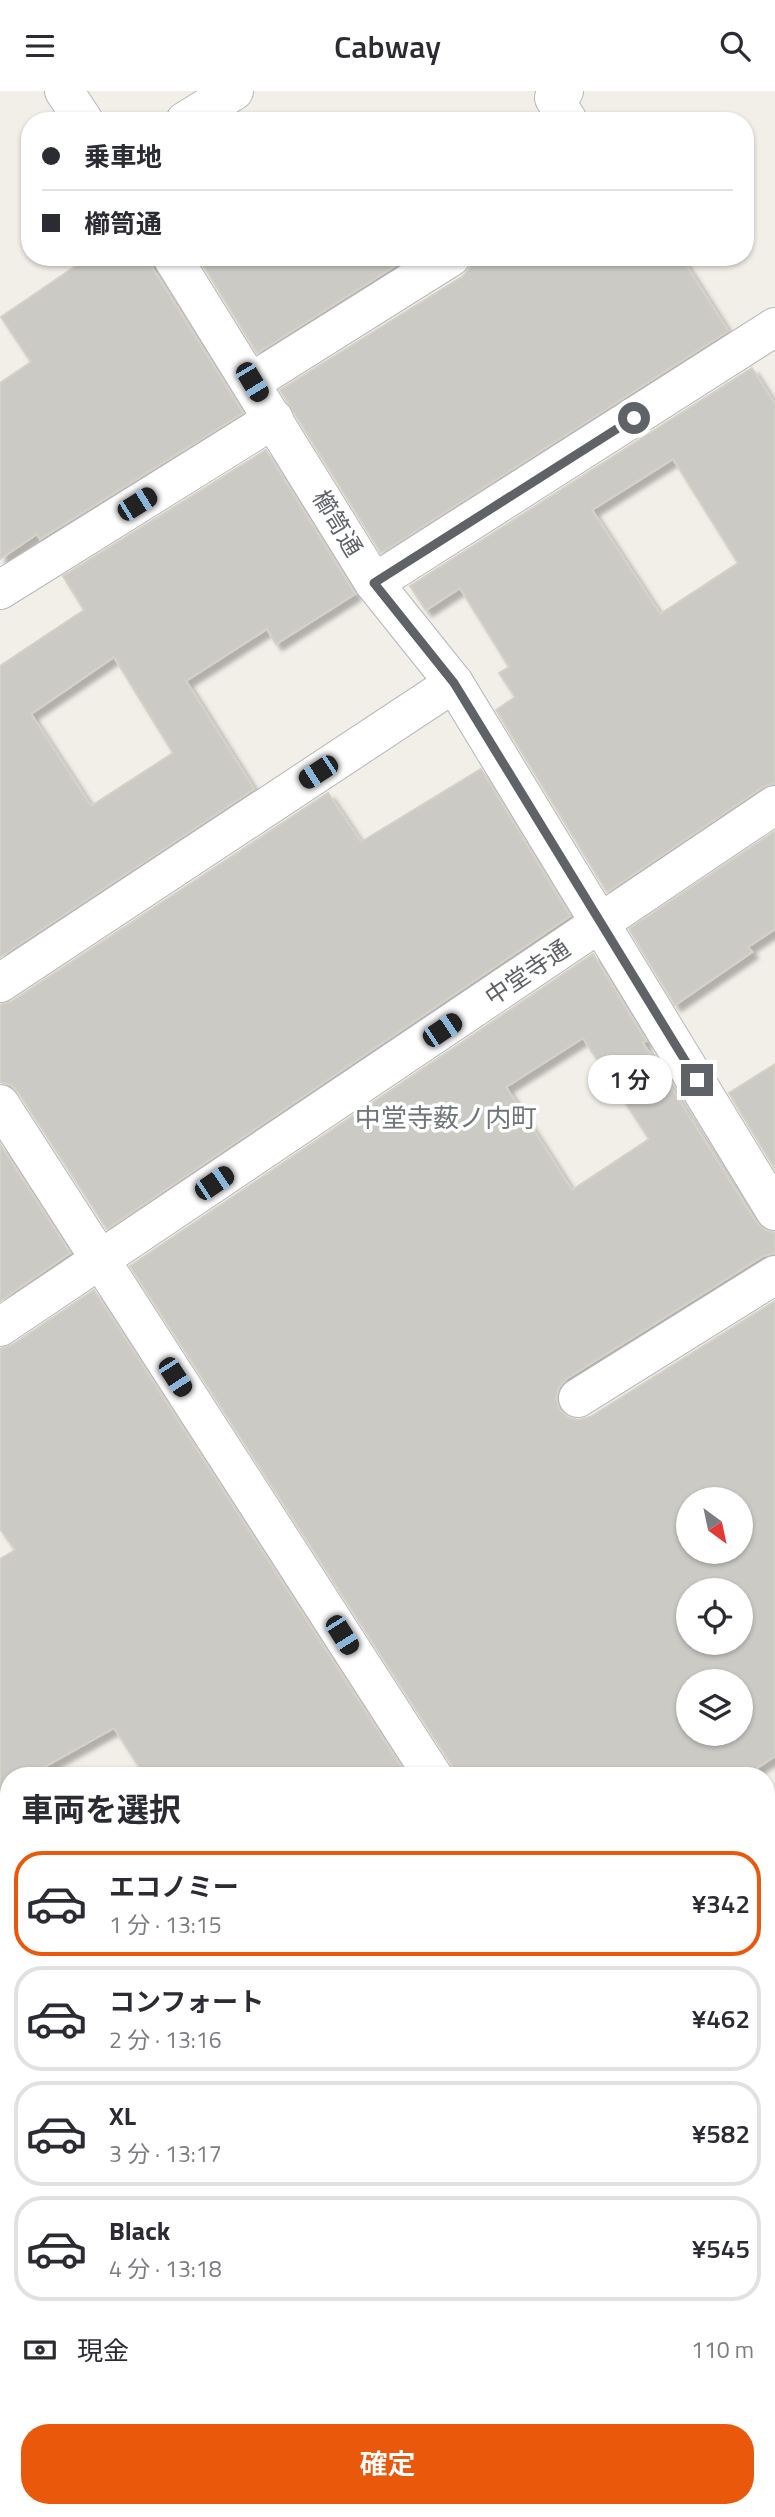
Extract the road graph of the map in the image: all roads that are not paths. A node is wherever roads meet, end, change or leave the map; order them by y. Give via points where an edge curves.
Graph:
1 (64, 91) edge
2 (234, 91) edge
3 (564, 91) edge
4 (78, 112) edge
5 (200, 112) edge
6 (563, 112) edge
7 (178, 266) edge
8 (437, 266) edge
9 (775, 327) edge
10 (252, 382) junction
11 (274, 419) junction
12 (374, 583) junction
13 (0, 590) edge
14 (454, 683) junction
15 (775, 805) edge
16 (601, 922) junction
17 (0, 983) edge
18 (0, 1104) edge
19 (775, 1211) edge
20 (100, 1259) junction
21 (775, 1275) edge
22 (0, 1327) edge
23 (578, 1398) dead end
24 (427, 1767) edge

1 - 4 street
2 - 5 street
3 - 6 street via 554,97
7 - 10 street, 櫛笥通
8 - 10 street
9 - 12 street
10 - 11 street, 櫛笥通
11 - 12 street, 櫛笥通
11 - 13 street
12 - 14 street, 櫛笥通
14 - 16 street, 櫛笥通
14 - 17 street
15 - 16 street, 中堂寺通
16 - 19 street, 櫛笥通
16 - 20 street, 中堂寺通
18 - 20 street
20 - 22 street, 中堂寺通
20 - 24 street
21 - 23 street

